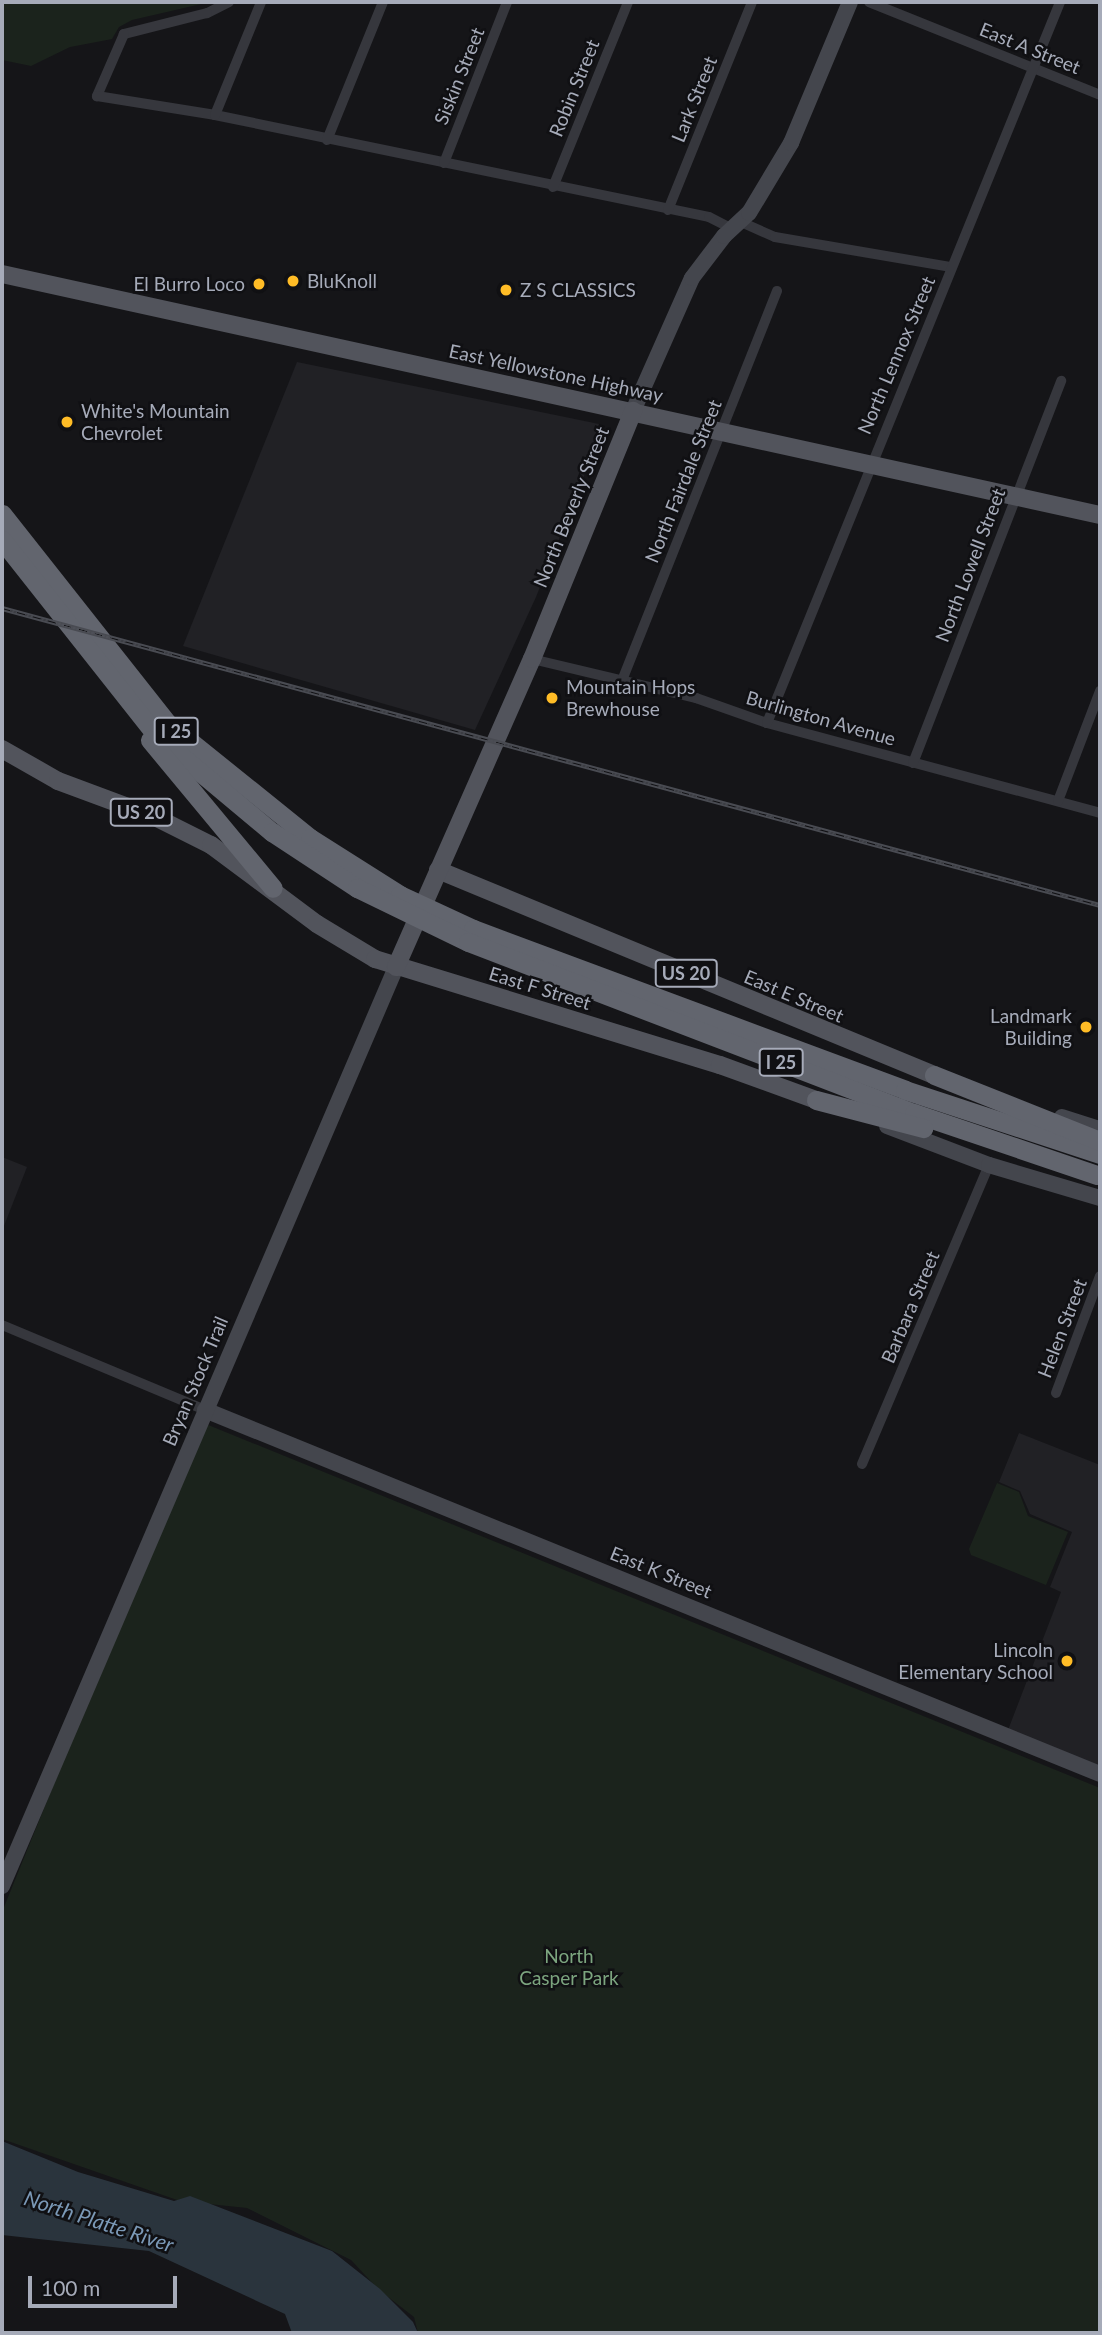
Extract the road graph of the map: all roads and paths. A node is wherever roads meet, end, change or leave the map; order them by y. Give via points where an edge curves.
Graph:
1 (229, 2) edge
2 (261, 2) edge
3 (383, 2) edge
4 (507, 2) edge
5 (628, 2) edge
6 (752, 2) edge
7 (850, 2) edge
8 (869, 2) edge
9 (1060, 2) edge
10 (1032, 67) junction
11 (1100, 95) edge
12 (215, 115) junction
13 (327, 140) junction
14 (444, 163) junction
15 (552, 187) junction
16 (668, 209) junction
17 (736, 225) junction
18 (951, 267) junction
19 (2, 274) edge
20 (777, 291) dead end
21 (1061, 381) dead end
22 (633, 411) junction
23 (720, 432) junction
24 (869, 464) junction
25 (1015, 496) junction
26 (2, 514) edge
27 (1100, 514) edge
28 (2, 540) edge
29 (84, 648) junction
30 (532, 659) junction
31 (621, 683) junction
32 (1100, 691) edge
33 (768, 723) junction
34 (2, 749) edge
35 (913, 763) junction
36 (1058, 801) junction
37 (1100, 813) edge
38 (438, 870) junction
39 (273, 888) junction
40 (428, 893) joint
41 (396, 967) junction
42 (934, 1075) junction
43 (816, 1100) junction
44 (1100, 1129) edge
45 (1100, 1142) edge
46 (1100, 1154) edge
47 (989, 1165) junction
48 (1098, 1175) edge
49 (1100, 1198) edge
50 (1100, 1276) edge
51 (2, 1325) edge
52 (1056, 1393) dead end
53 (205, 1410) junction
54 (862, 1464) dead end
55 (1100, 1774) edge
56 (2, 1886) edge

1 - 12 street via 207,13 124,34 97,96
2 - 12 street
3 - 13 street
4 - 14 street, Siskin Street
5 - 15 street, Robin Street
6 - 16 street, Lark Street
7 - 17 main road, North Beverly Street via 791,143
8 - 10 street, East A Street
9 - 10 street, North Lennox Street
10 - 11 street, East A Street
10 - 18 street, North Lennox Street
12 - 13 street
13 - 14 street
14 - 15 street
15 - 16 street
16 - 17 street
17 - 18 street via 775,237
17 - 22 main road, North Beverly Street via 684,290
18 - 24 street, North Lennox Street
19 - 22 main road, East Yellowstone Highway
20 - 23 street, North Fairdale Street
21 - 25 street, North Lowell Street
22 - 23 main road, East Yellowstone Highway
22 - 30 main road, North Beverly Street
23 - 24 main road, East Yellowstone Highway
23 - 31 street, North Fairdale Street
24 - 25 main road, East Yellowstone Highway
24 - 33 street, North Lennox Street
25 - 27 main road, East Yellowstone Highway
25 - 35 street, North Lowell Street
26 - 46 highway, I 25 via 167,723 310,838 400,895 473,929 905,1090
28 - 29 highway, I 25
29 - 39 highway via 178,778
29 - 48 highway, I 25 via 157,736 236,803 305,855 395,909 468,942 901,1108
30 - 31 street, Burlington Avenue
30 - 38 main road, North Beverly Street
31 - 33 street, Burlington Avenue via 696,698
32 - 36 street
33 - 35 street, Burlington Avenue
34 - 39 main road, East F Street / US 20 via 58,781 155,817 211,845
35 - 36 street, Burlington Avenue
36 - 37 street, Burlington Avenue
38 - 40 main road, North Beverly Street
38 - 42 main road, East E Street / US 20
39 - 41 main road, East F Street via 342,940
40 - 41 main road, Bryan Stock Trail
41 - 43 main road, East F Street via 720,1065
41 - 53 main road, Bryan Stock Trail
42 - 44 main road, East E Street
42 - 45 highway, US 20
43 - 47 main road, East F Street
43 - 48 highway
47 - 49 main road, East F Street
47 - 54 street, Barbara Street
50 - 52 street, Helen Street
51 - 53 street
53 - 55 main road, East K Street
53 - 56 main road, Bryan Stock Trail

